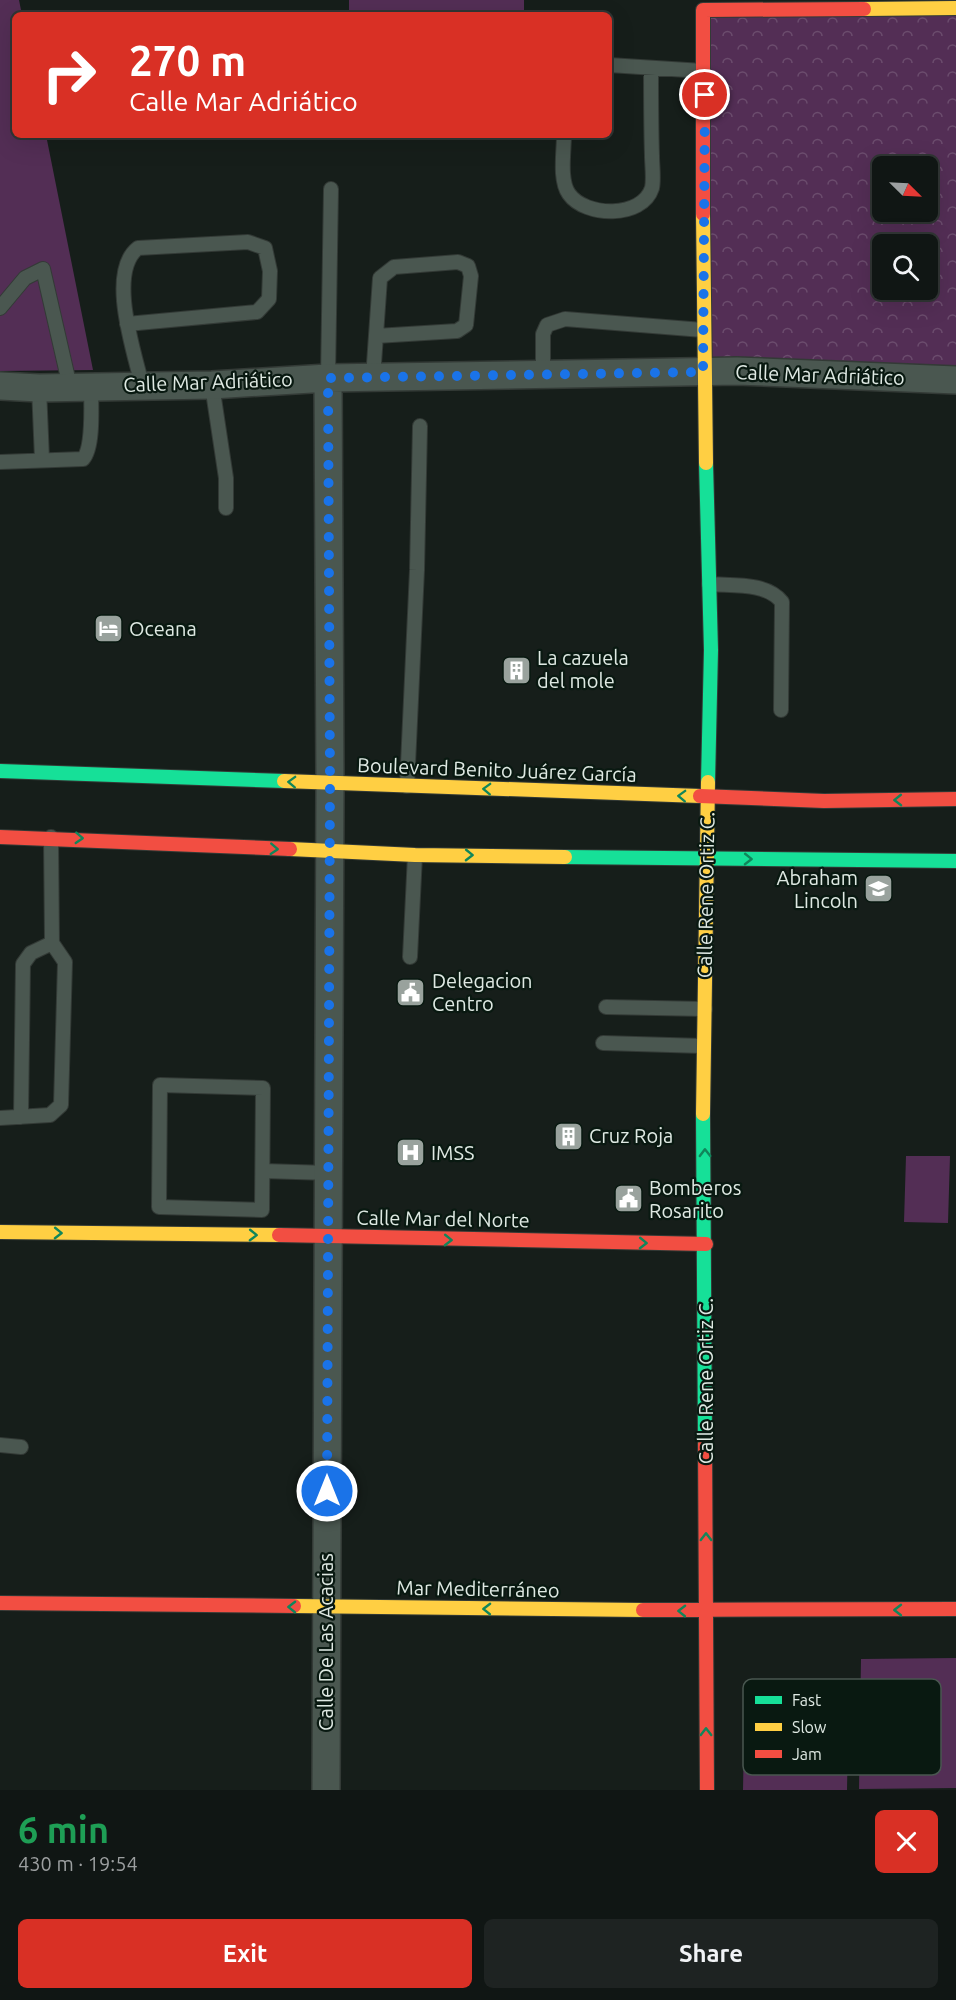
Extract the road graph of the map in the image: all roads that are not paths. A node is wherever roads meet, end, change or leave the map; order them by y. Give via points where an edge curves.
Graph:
1 (704, 5) edge
2 (956, 8) edge
3 (612, 65) edge
4 (651, 68) junction
5 (705, 71) junction
6 (564, 138) edge
7 (331, 189) dead end
8 (0, 308) edge
9 (127, 324) junction
10 (703, 330) junction
11 (376, 336) junction
12 (703, 372) junction
13 (543, 375) junction
14 (328, 378) junction
15 (373, 378) junction
16 (956, 380) edge
17 (142, 385) junction
18 (212, 385) junction
19 (0, 386) edge
20 (81, 387) junction
21 (39, 388) junction
22 (420, 426) dead end
23 (42, 459) junction
24 (0, 462) edge
25 (226, 508) dead end
26 (709, 584) junction
27 (781, 710) dead end
28 (0, 771) edge
29 (330, 783) junction
30 (407, 786) junction
31 (708, 797) junction
32 (956, 799) edge
33 (0, 837) edge
34 (51, 837) junction
35 (328, 852) junction
36 (415, 855) junction
37 (707, 858) junction
38 (956, 861) edge
39 (52, 943) junction
40 (410, 957) dead end
41 (606, 1007) dead end
42 (705, 1009) junction
43 (603, 1043) dead end
44 (703, 1046) junction
45 (21, 1117) junction
46 (0, 1118) edge
47 (263, 1171) junction
48 (329, 1173) junction
49 (0, 1232) edge
50 (328, 1236) junction
51 (706, 1244) junction
52 (0, 1445) edge
53 (21, 1447) dead end
54 (0, 1603) edge
55 (326, 1607) junction
56 (956, 1609) edge
57 (706, 1611) junction
58 (327, 1790) edge
59 (707, 1790) edge

1 - 2 main road
1 - 5 main road, Calle Rene Ortiz C.
3 - 4 lane
4 - 5 lane
4 - 6 lane via 652,187 639,204 628,210 588,209 576,202 564,179
5 - 10 main road, Calle Rene Ortiz C.
7 - 14 lane
8 - 20 lane via 25,278 43,269
9 - 9 lane via 257,312 269,299 270,271 265,248 248,243 138,248 128,255 123,269
9 - 17 lane
10 - 12 main road, Calle Rene Ortiz C.
10 - 13 lane via 565,319 547,325 543,334
11 - 11 lane via 380,278 394,267 458,262 468,266 471,276 466,325 457,331
11 - 15 lane
12 - 13 street, Calle Mar Adriático
12 - 16 street, Calle Mar Adriático
12 - 26 main road, Calle Rene Ortiz C.
13 - 15 street, Calle Mar Adriático
14 - 15 street, Calle Mar Adriático
14 - 18 street, Calle Mar Adriático
14 - 29 street, Calle De Las Acacias
17 - 18 street, Calle Mar Adriático
17 - 20 street, Calle Mar Adriático
18 - 25 lane
19 - 21 street, Calle Mar Adriático
20 - 21 street, Calle Mar Adriático
20 - 23 lane via 88,454 83,459
21 - 23 lane
22 - 30 lane
23 - 24 lane
26 - 27 lane via 765,590 782,603
26 - 31 main road, Calle Rene Ortiz C.
29 -> 28 main road, Boulevard Benito Juárez García
29 - 30 main road, Boulevard Benito Juárez García
29 - 35 street, Calle De Las Acacias
31 -> 30 main road, Boulevard Benito Juárez García
32 -> 31 main road, Boulevard Benito Juárez García via 824,801
31 - 37 main road, Calle Rene Ortiz C.
33 - 34 main road
34 -> 35 main road
34 - 39 lane
35 - 36 main road
35 - 48 street, Calle De Las Acacias
36 -> 37 main road
36 - 40 lane
37 -> 38 main road
37 - 42 main road, Calle Rene Ortiz C.
39 - 45 lane via 31,953 23,964
39 - 45 lane via 65,962 61,1105 50,1115
41 - 42 lane
42 - 44 main road, Calle Rene Ortiz C.
43 - 44 lane
51 -> 44 main road, Calle Rene Ortiz C.
45 - 46 lane
47 - 47 lane via 262,1210 159,1207 160,1085 263,1088
47 - 48 lane
48 - 50 street, Calle De Las Acacias
49 -> 50 main road, Calle Mar del Norte
50 -> 51 main road, Calle Mar del Norte
50 - 55 street, Calle De Las Acacias
57 -> 51 main road, Calle Rene Ortiz C.
52 - 53 lane
55 -> 54 main road, Mar Mediterráneo
57 -> 55 main road, Mar Mediterráneo
55 - 58 street, Calle De Las Acacias
56 -> 57 main road, Mar Mediterráneo
59 -> 57 main road, Calle Rene Ortiz C.

